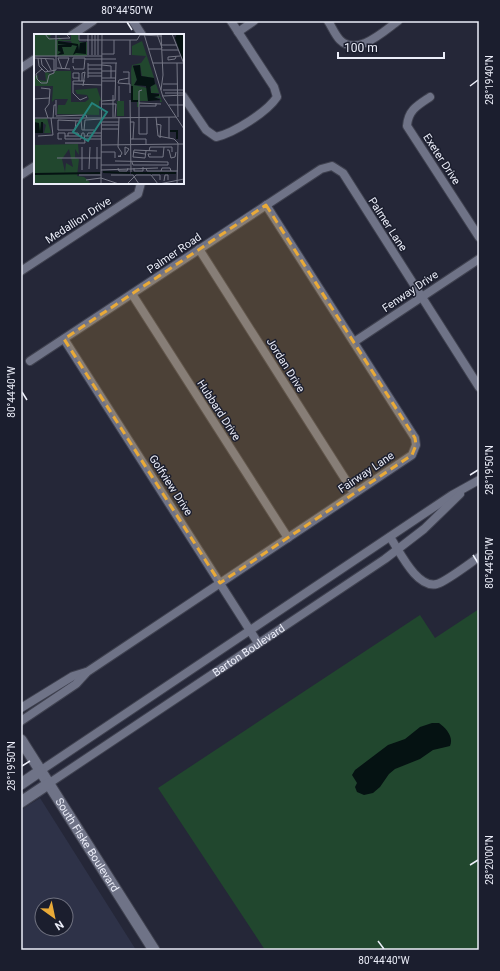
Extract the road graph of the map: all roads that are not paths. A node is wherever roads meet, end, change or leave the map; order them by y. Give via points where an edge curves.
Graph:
1 (93, 21) edge
2 (133, 21) edge
3 (231, 21) edge
4 (254, 21) edge
5 (328, 21) edge
6 (398, 21) edge
7 (238, 32) junction
8 (74, 34) edge
9 (141, 34) edge
10 (34, 60) edge
11 (21, 68) edge
12 (184, 97) edge
13 (430, 97) dead end
14 (332, 166) joint
15 (34, 167) edge
16 (21, 175) edge
17 (141, 184) edge
18 (266, 205) junction
19 (479, 237) edge
20 (199, 249) junction
21 (479, 259) edge
22 (21, 271) edge
23 (132, 294) junction
24 (421, 297) junction
25 (64, 339) junction
26 (354, 342) junction
27 (30, 361) dead end
28 (479, 387) edge
29 (479, 480) edge
30 (468, 487) junction
31 (354, 493) junction
32 (390, 537) junction
33 (288, 538) junction
34 (398, 549) junction
35 (479, 557) edge
36 (220, 583) junction
37 (250, 631) junction
38 (258, 643) junction
39 (87, 672) junction
40 (21, 708) edge
41 (21, 721) edge
42 (100, 731) junction
43 (21, 740) edge
44 (108, 743) junction
45 (40, 771) junction
46 (21, 784) edge
47 (48, 784) junction
48 (21, 802) edge
49 (154, 950) edge

1 - 8 street
2 - 9 street
3 - 7 street
4 - 7 street
5 - 6 street via 341,40 351,46 362,45
7 - 12 street via 274,87 277,97 272,105 227,134 216,137 206,130
10 - 11 street
13 - 19 street, Exeter Drive via 411,110 407,126
14 - 18 street, Palmer Road via 321,169
14 - 24 street, Palmer Lane via 343,174
15 - 16 street
17 - 22 street, Medallion Drive via 138,194
18 - 20 street, Palmer Road
18 - 26 street, Fairway Lane
20 - 23 street, Palmer Road
20 - 31 street, Jordan Drive
21 - 24 street, Fenway Drive
23 - 25 street, Palmer Road
23 - 33 street, Hubbard Drive
24 - 26 street, Fenway Drive
24 - 28 street, Palmer Lane
25 - 27 street, Palmer Road
25 - 36 street, Golfview Drive
26 - 31 street, Fairway Lane via 415,438 416,445 412,455
29 - 30 street, Barton Boulevard
30 - 32 street, Barton Boulevard
30 - 34 street, Barton Boulevard via 424,529
31 - 33 street, Fairway Lane
32 - 34 street
32 - 37 street, Barton Boulevard
33 - 36 street, Fairway Lane
34 - 35 street via 418,579 428,584 438,584
34 - 38 street, Barton Boulevard
36 - 37 street, Golfview Drive
36 - 39 street, Fairway Lane
37 - 38 street, Golfview Drive
37 - 42 street, Barton Boulevard
38 - 44 street, Barton Boulevard
39 - 40 street, Fairway Lane via 73,676
39 - 41 street, Fairway Lane via 76,684
42 - 44 street
42 - 45 street, Barton Boulevard
43 - 45 main road, South Fiske Boulevard
44 - 47 street, Barton Boulevard
45 - 46 main road, Barton Boulevard
45 - 47 main road, South Fiske Boulevard
47 - 48 main road, Barton Boulevard
47 - 49 main road, South Fiske Boulevard

